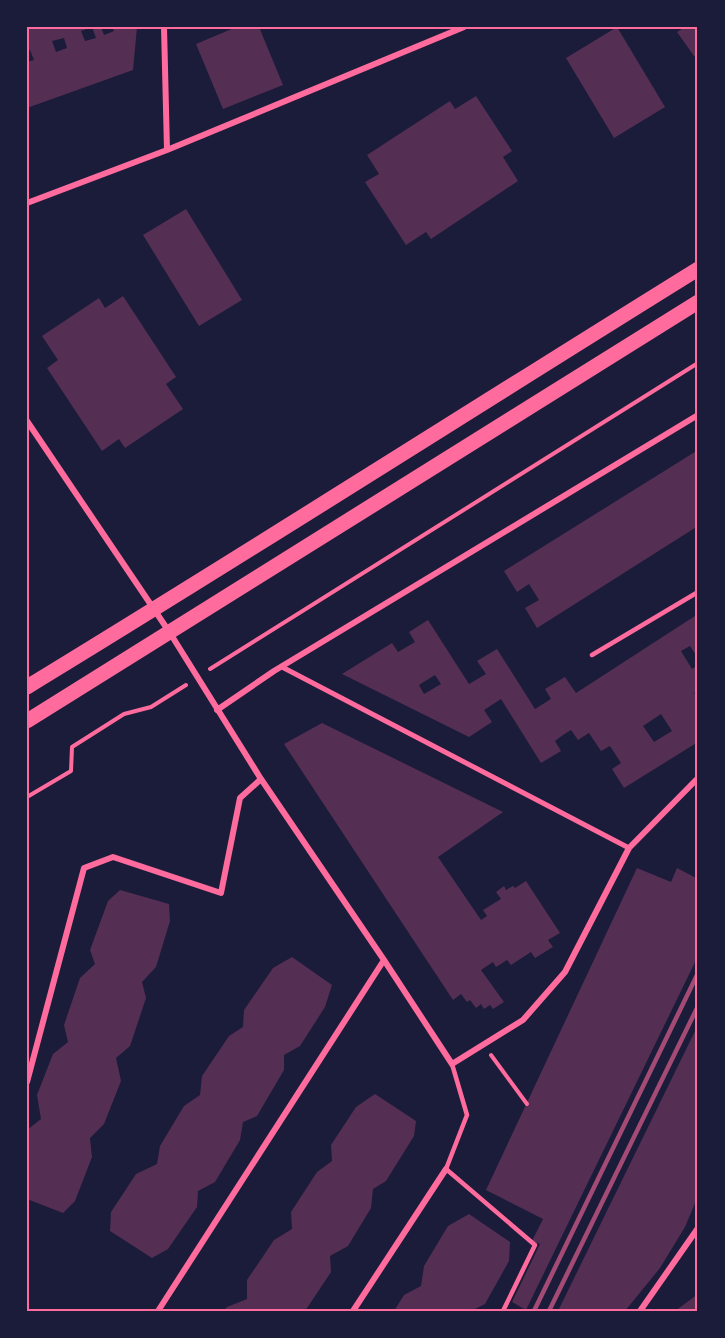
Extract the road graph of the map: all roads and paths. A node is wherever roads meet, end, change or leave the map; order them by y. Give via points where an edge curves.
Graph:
1 (164, 27) edge
2 (464, 27) edge
3 (167, 150) junction
4 (27, 203) edge
5 (698, 268) edge
6 (698, 302) edge
7 (698, 363) edge
8 (698, 414) edge
9 (27, 421) edge
10 (698, 592) edge
11 (154, 610) junction
12 (170, 633) junction
13 (592, 655) dead end
14 (282, 667) junction
15 (198, 677) junction
16 (27, 687) edge
17 (217, 710) junction
18 (27, 721) edge
19 (698, 778) edge
20 (261, 779) junction
21 (27, 797) edge
22 (629, 848) junction
23 (384, 960) junction
24 (484, 1044) junction
25 (452, 1064) junction
26 (27, 1082) edge
27 (526, 1104) dead end
28 (446, 1169) junction
29 (698, 1228) edge
30 (158, 1311) edge
31 (353, 1311) edge
32 (503, 1311) edge
33 (640, 1311) edge

1 - 3 street
2 - 3 street
3 - 4 street
5 - 11 main road
6 - 12 main road
7 - 15 path
8 - 14 street
9 - 11 street
10 - 13 lane
11 - 12 street
11 - 16 main road
12 - 15 street
12 - 18 main road
14 - 17 street
14 - 22 street
15 - 17 street
15 - 21 path via 151,707 124,714 72,747 71,771
17 - 20 street
19 - 22 street
20 - 23 street
20 - 26 street via 240,798 221,893 112,857 84,868
22 - 24 street via 565,972 523,1020
23 - 25 street
23 - 30 street
24 - 25 street
24 - 27 path
25 - 28 lane via 467,1114
28 - 31 street
28 - 32 lane via 535,1245
29 - 33 street

